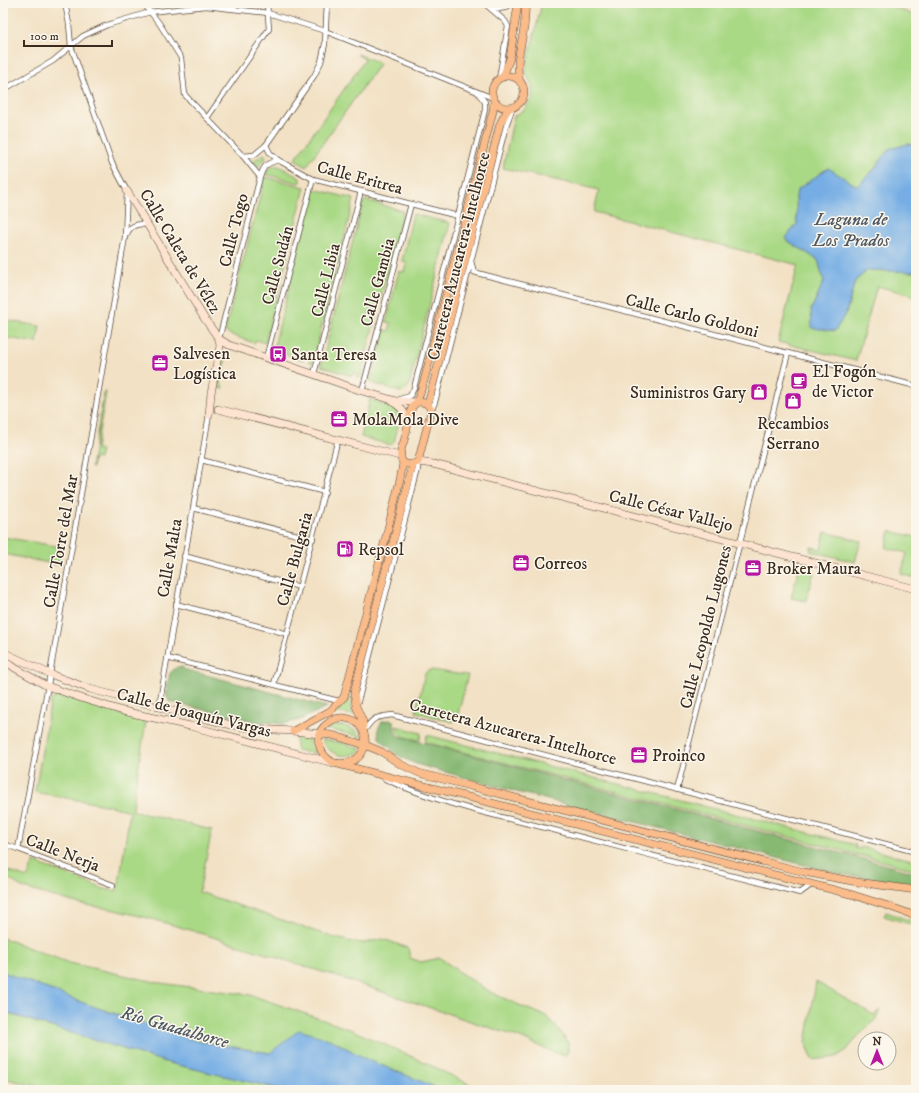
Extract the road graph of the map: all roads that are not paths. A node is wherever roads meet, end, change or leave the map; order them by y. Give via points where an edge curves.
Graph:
1 (65, 3) edge
2 (143, 3) edge
3 (267, 3) edge
4 (327, 3) edge
5 (484, 3) edge
6 (511, 3) edge
7 (518, 3) edge
8 (526, 3) edge
9 (206, 4) edge
10 (150, 12) junction
11 (268, 13) junction
12 (325, 31) junction
13 (71, 46) junction
14 (501, 78) junction
15 (520, 82) junction
16 (3, 90) edge
17 (476, 92) junction
18 (494, 100) junction
19 (511, 108) junction
20 (207, 118) junction
21 (483, 120) junction
22 (266, 145) junction
23 (243, 156) junction
24 (278, 160) junction
25 (260, 177) junction
26 (313, 179) junction
27 (127, 191) junction
28 (361, 191) junction
29 (411, 204) junction
30 (458, 216) junction
31 (147, 225) junction
32 (126, 237) junction
33 (471, 261) junction
34 (219, 339) junction
35 (788, 353) junction
36 (266, 358) junction
37 (420, 366) junction
38 (314, 374) junction
39 (916, 386) edge
40 (421, 389) junction
41 (362, 390) junction
42 (211, 393) junction
43 (391, 399) junction
44 (417, 402) junction
45 (430, 408) junction
46 (218, 409) junction
47 (209, 415) junction
48 (409, 422) junction
49 (338, 439) junction
50 (402, 459) junction
51 (201, 460) junction
52 (415, 463) junction
53 (325, 492) junction
54 (193, 508) junction
55 (313, 539) junction
56 (740, 543) junction
57 (184, 556) junction
58 (300, 586) junction
59 (916, 589) edge
60 (176, 604) junction
61 (288, 634) junction
62 (3, 652) edge
63 (168, 658) junction
64 (3, 659) edge
65 (50, 674) junction
66 (274, 684) junction
67 (48, 686) junction
68 (339, 701) junction
69 (159, 707) junction
70 (330, 711) junction
71 (326, 724) junction
72 (293, 731) junction
73 (364, 732) junction
74 (320, 734) junction
75 (365, 745) junction
76 (334, 763) junction
77 (376, 774) junction
78 (677, 790) junction
79 (3, 844) edge
80 (18, 849) junction
81 (916, 852) edge
82 (113, 885) dead end
83 (811, 885) junction
84 (916, 890) edge
85 (916, 916) edge

1 - 13 street, Calle Caleta de Vélez
2 - 10 street
3 - 11 street
4 - 12 street
5 - 6 street via 499,9
5 - 14 street via 508,26
7 - 14 main road via 510,58
8 - 15 main road via 518,59
9 - 10 street
9 - 11 street
10 - 13 street via 107,25 83,36
10 - 20 street via 181,58 185,95
11 - 12 street
11 - 20 street via 269,29
12 - 17 street
12 - 22 street via 321,62 314,76
13 - 16 street via 53,61
13 - 27 street, Calle Caleta de Vélez via 112,163
14 - 15 main road via 513,77
14 - 18 main road via 493,86
15 - 19 main road via 524,96 518,105
17 - 18 street
17 - 21 street, Carretera Azucarera-Intelhorce via 485,102
18 - 19 main road via 501,107
18 - 21 street, Carretera Azucarera-Intelhorce
18 - 40 main road, Carretera Azucarera-Intelhorce
19 - 33 street, Carretera Azucarera-Intelhorce
19 - 45 main road, Carretera Azucarera-Intelhorce via 500,124
20 - 23 street
21 - 30 street, Carretera Azucarera-Intelhorce
22 - 23 street via 254,155
22 - 24 street, Calle Eritrea via 270,154
23 - 25 street
24 - 25 street, Calle Togo via 268,163
24 - 26 street, Calle Eritrea
25 - 34 street, Calle Togo
26 - 28 street, Calle Eritrea
26 - 36 street, Calle Sudán
27 - 31 street, Calle Caleta de Vélez
27 - 32 street, Calle Torre del Mar
28 - 29 street, Calle Eritrea
28 - 38 street, Calle Libia
29 - 30 street, Calle Eritrea
29 - 41 street, Calle Gambia
30 - 37 street, Carretera Azucarera-Intelhorce
31 - 32 street via 132,226
31 - 34 street, Calle Caleta de Vélez
32 - 65 street, Calle Torre del Mar
33 - 35 street, Calle Carlo Goldoni via 474,272
33 - 45 street, Carretera Azucarera-Intelhorce via 436,402
34 - 36 street, Calle Caleta de Vélez
34 - 42 street, Calle Malta via 220,346
35 - 39 street, Calle Carlo Goldoni
35 - 56 street, Calle Leopoldo Lugones
36 - 38 street, Calle Caleta de Vélez
37 - 40 street, Carretera Azucarera-Intelhorce
37 - 43 street, Carretera Azucarera-Intelhorce via 410,396
38 - 41 street, Calle Caleta de Vélez
40 - 44 main road, Carretera Azucarera-Intelhorce
41 - 43 street, Calle Caleta de Vélez
42 - 46 street via 213,403
42 - 47 street, Calle Malta
43 - 44 street, Calle Caleta de Vélez
43 - 48 street via 401,408
44 - 45 main road via 423,402
44 - 48 main road, Carretera Azucarera-Intelhorce via 412,407
45 - 52 main road
46 - 47 street
46 - 49 street
47 - 51 street, Calle Malta
48 - 50 main road, Carretera Azucarera-Intelhorce
49 - 50 street
49 - 53 street, Calle Bulgaria
50 - 52 main road via 408,465
50 - 68 main road via 400,480 346,690 344,697
51 - 53 street
51 - 54 street, Calle Malta
52 - 56 street, Calle César Vallejo via 433,464
52 - 73 main road via 354,692
53 - 55 street, Calle Bulgaria
54 - 55 street
54 - 57 street, Calle Malta
55 - 58 street, Calle Bulgaria
56 - 59 street, Calle César Vallejo
56 - 78 street, Calle Leopoldo Lugones
57 - 58 street
57 - 60 street, Calle Malta
58 - 61 street, Calle Bulgaria
60 - 61 street
60 - 63 street, Calle Malta
61 - 66 street, Calle Bulgaria
62 - 65 street, Calle de Joaquín Vargas
63 - 66 street
63 - 69 street, Calle Malta
64 - 67 street, Calle de Joaquín Vargas
65 - 67 street, Calle Torre del Mar
65 - 69 street, Calle de Joaquín Vargas via 90,689
66 - 68 street
67 - 76 street, Calle de Joaquín Vargas via 123,711
67 - 80 street, Calle Torre del Mar
68 - 70 main road
69 - 72 street, Calle de Joaquín Vargas via 248,728
70 - 71 main road
70 - 72 main road
71 - 73 main road via 332,720 347,718 354,721
71 - 74 main road
72 - 74 street, Calle de Joaquín Vargas
73 - 75 main road
73 - 78 street, Carretera Azucarera-Intelhorce via 370,721 392,715
74 - 75 main road
74 - 76 main road via 323,755
75 - 76 main road via 357,759 350,763
75 - 84 main road via 419,773 804,872
76 - 77 main road
77 - 83 main road
77 - 83 street via 450,803 678,862 800,892
78 - 81 street, Carretera Azucarera-Intelhorce
79 - 80 street, Calle Nerja
80 - 82 street, Calle Nerja
83 - 85 main road

